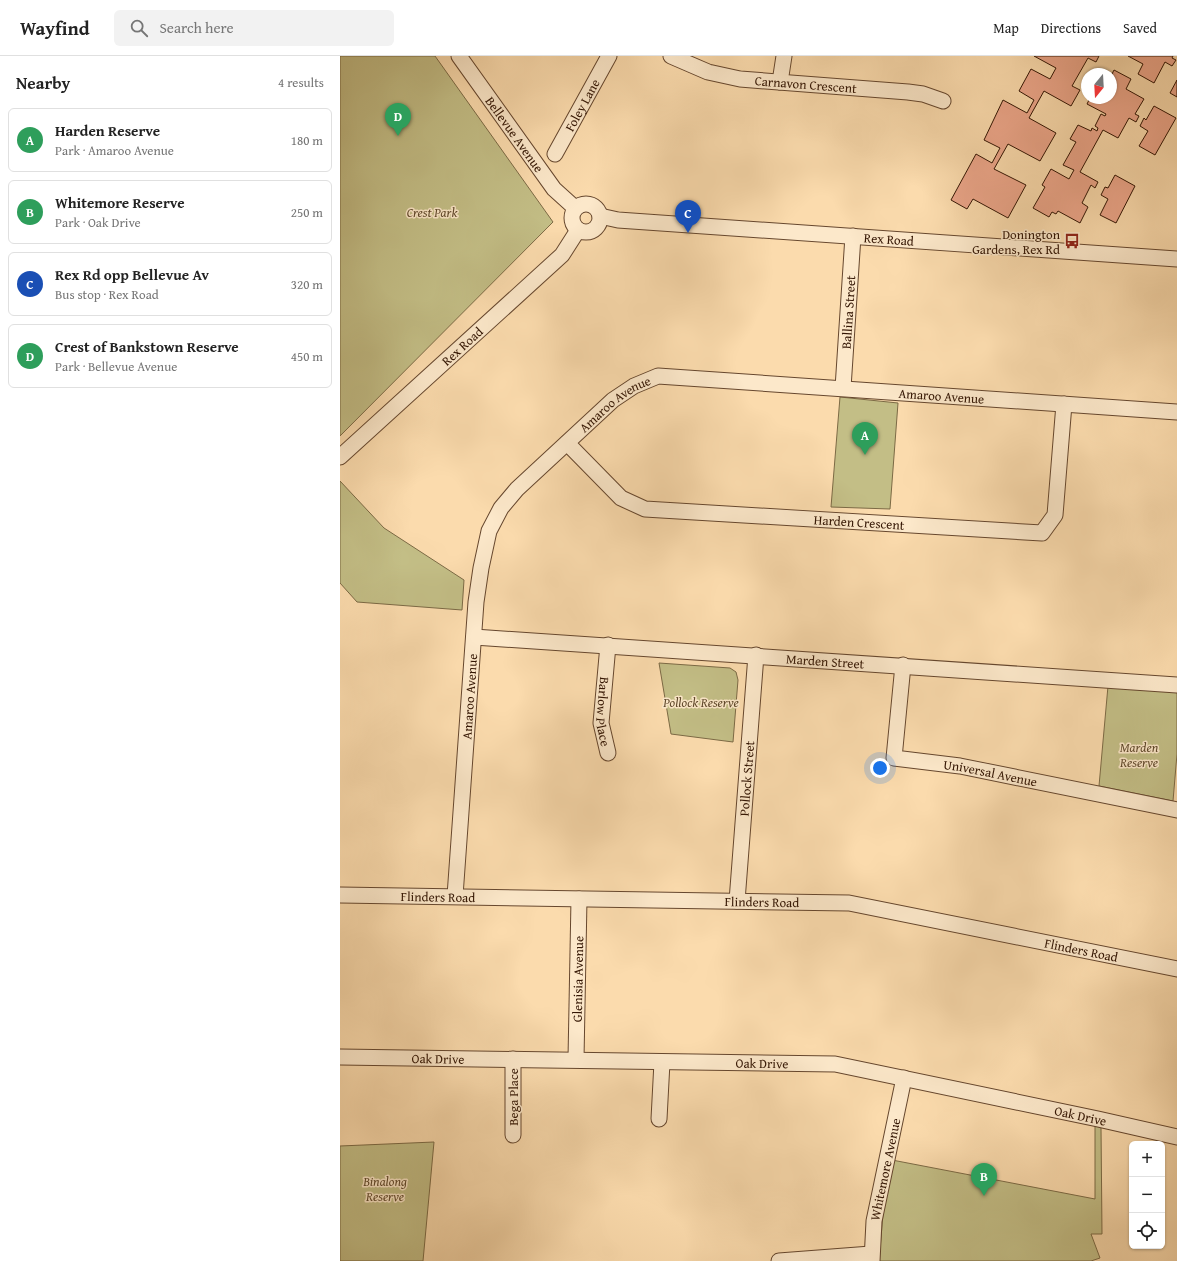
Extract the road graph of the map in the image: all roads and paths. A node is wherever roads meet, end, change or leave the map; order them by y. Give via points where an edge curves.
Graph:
1 (459, 56) edge
2 (609, 56) edge
3 (671, 56) edge
4 (784, 56) edge
5 (780, 82) junction
6 (943, 101) dead end
7 (555, 154) dead end
8 (575, 208) junction
9 (600, 216) junction
10 (578, 230) junction
11 (853, 236) junction
12 (1177, 259) edge
13 (843, 388) junction
14 (1064, 404) junction
15 (1177, 412) edge
16 (567, 443) junction
17 (340, 457) edge
18 (474, 637) junction
19 (608, 645) junction
20 (756, 655) junction
21 (903, 665) junction
22 (1177, 685) edge
23 (608, 754) dead end
24 (1177, 810) edge
25 (340, 895) edge
26 (455, 896) junction
27 (579, 899) junction
28 (737, 901) junction
29 (1177, 969) edge
30 (340, 1057) edge
31 (514, 1059) junction
32 (576, 1059) junction
33 (662, 1062) junction
34 (904, 1078) junction
35 (659, 1119) dead end
36 (514, 1134) dead end
37 (1177, 1137) edge
38 (871, 1258) edge
39 (779, 1261) edge

1 - 8 street, Bellevue Avenue via 554,189
2 - 7 street, Foley Lane
3 - 5 street, Carnavon Crescent via 724,76
4 - 5 street
5 - 6 street, Carnavon Crescent via 908,92
8 - 9 street via 583,204 592,205
8 - 10 street via 571,220
9 - 10 street via 596,229 587,232
9 - 11 street, Rex Road via 618,220
10 - 17 street, Rex Road via 562,255
11 - 12 street, Rex Road
11 - 13 street, Ballina Street
13 - 14 street, Amaroo Avenue
13 - 16 street, Amaroo Avenue via 658,376 634,386 612,400
14 - 15 street, Amaroo Avenue
14 - 16 street, Harden Crescent via 1055,515 1042,532 645,509 621,498
16 - 18 street, Amaroo Avenue via 517,489 501,508 489,531 480,568
18 - 19 street, Marden Street
18 - 26 street, Amaroo Avenue
19 - 20 street, Marden Street
19 - 23 street, Barlow Place via 601,723
20 - 21 street, Marden Street
20 - 28 street, Pollock Street
21 - 22 street, Marden Street
21 - 24 street, Universal Avenue via 894,758 960,766
25 - 26 street, Flinders Road
26 - 27 street, Flinders Road
27 - 28 street, Flinders Road
27 - 32 street, Glenisia Avenue
28 - 29 street, Flinders Road via 849,903
30 - 31 street, Oak Drive
31 - 32 street, Oak Drive
31 - 36 street, Bega Place
32 - 33 street, Oak Drive
33 - 34 street, Oak Drive via 835,1064
33 - 35 street
34 - 37 street, Oak Drive
34 - 38 street, Whitemore Avenue via 876,1214
38 - 39 street

